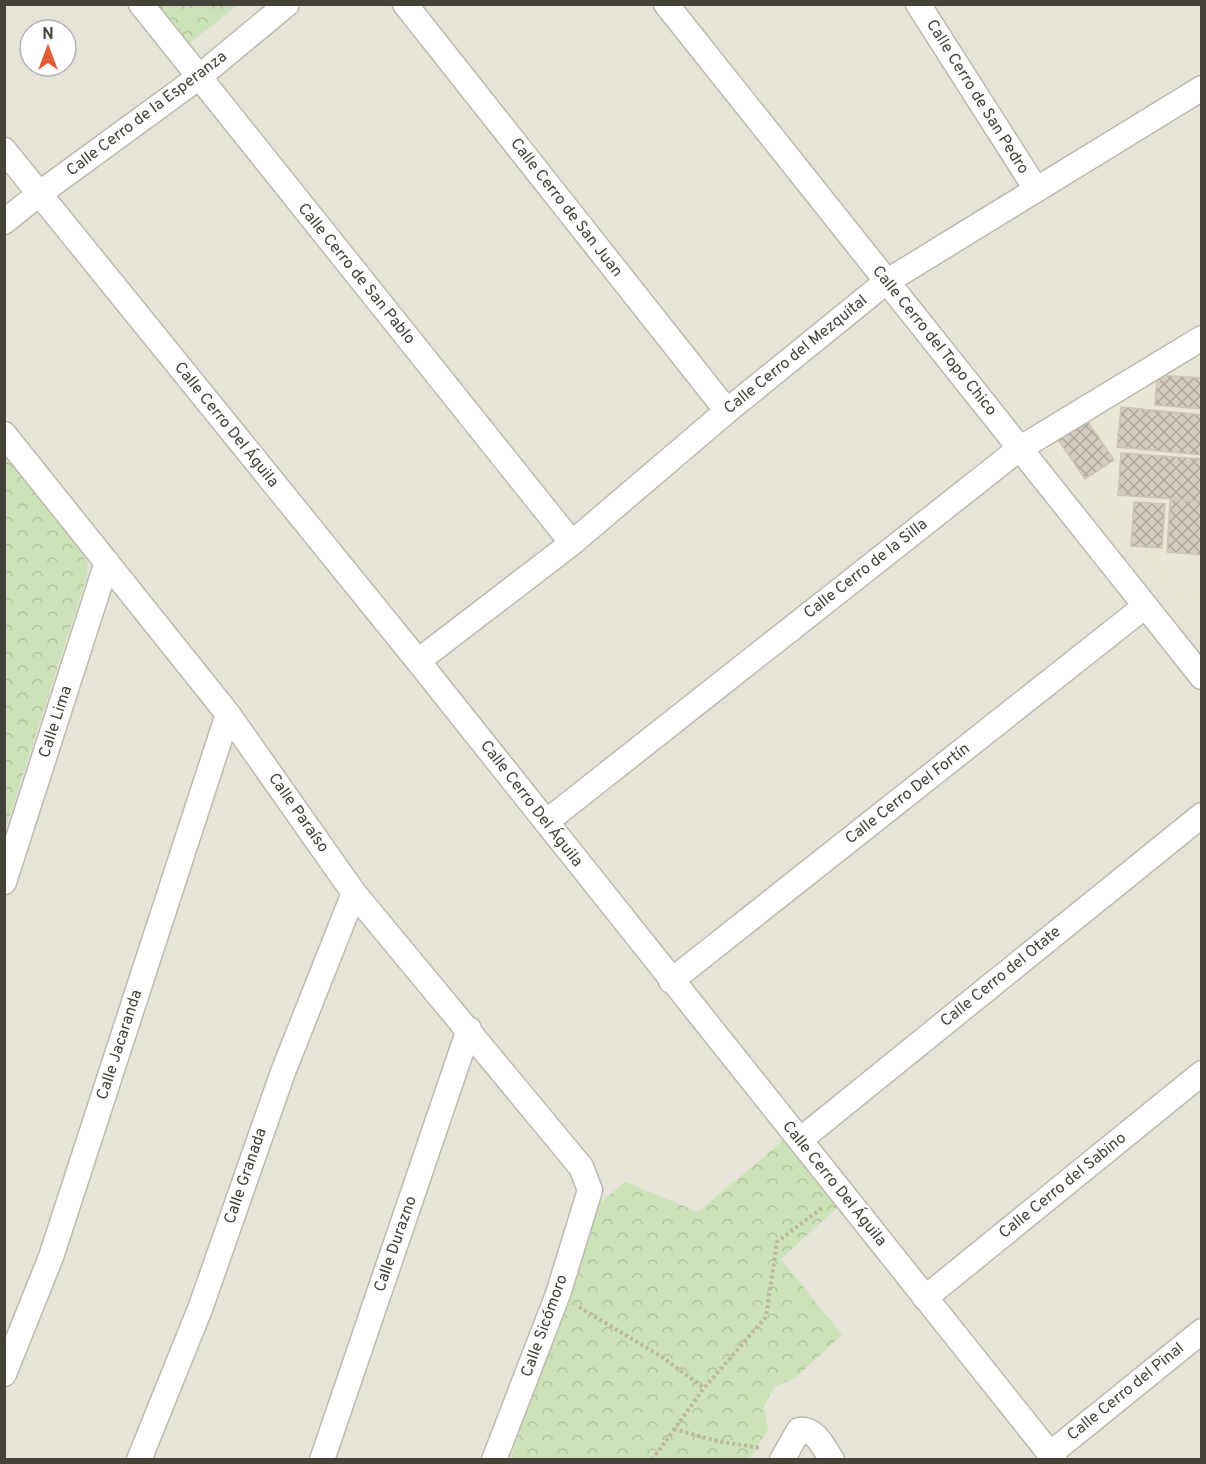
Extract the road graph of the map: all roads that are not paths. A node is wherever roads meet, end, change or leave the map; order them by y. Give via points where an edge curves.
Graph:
1 (141, 4) edge
2 (287, 4) edge
3 (405, 4) edge
4 (666, 4) edge
5 (918, 4) edge
6 (199, 77) junction
7 (1202, 88) edge
8 (4, 150) edge
9 (1036, 189) junction
10 (39, 194) junction
11 (4, 222) edge
12 (886, 282) junction
13 (1202, 338) edge
14 (727, 411) junction
15 (4, 434) edge
16 (1019, 449) junction
17 (572, 543) junction
18 (107, 562) junction
19 (1144, 607) junction
20 (418, 662) junction
21 (1202, 678) edge
22 (228, 714) junction
23 (1202, 815) edge
24 (546, 822) junction
25 (4, 882) edge
26 (354, 893) junction
27 (671, 981) junction
28 (469, 1029) junction
29 (1202, 1073) edge
30 (800, 1140) junction
31 (590, 1190) joint
32 (926, 1298) junction
33 (1202, 1331) edge
34 (4, 1374) edge
35 (784, 1456) edge
36 (1052, 1456) edge
37 (139, 1460) edge
38 (322, 1460) edge
39 (494, 1460) edge
40 (832, 1460) edge

1 - 6 street, Calle Cerro de San Pablo
2 - 6 street, Calle Cerro de la Esperanza
3 - 14 street, Calle Cerro de San Juan
4 - 12 street, Calle Cerro del Topo Chico
5 - 9 street, Calle Cerro de San Pedro
6 - 10 street, Calle Cerro de la Esperanza
6 - 17 street, Calle Cerro de San Pablo
7 - 9 street, Calle Cerro del Mezquital
8 - 10 street, Calle Cerro Del Águila
9 - 12 street, Calle Cerro del Mezquital
10 - 11 street, Calle Cerro de la Esperanza
10 - 20 street, Calle Cerro Del Águila
12 - 14 street, Calle Cerro del Mezquital
12 - 16 street, Calle Cerro del Topo Chico
13 - 16 street, Calle Cerro de la Silla
14 - 17 street, Calle Cerro del Mezquital
15 - 18 street, Calle Paraíso
16 - 19 street, Calle Cerro del Topo Chico
16 - 24 street, Calle Cerro de la Silla
17 - 20 street, Calle Cerro del Mezquital
18 - 22 street, Calle Paraíso
18 - 25 street, Calle Lima
19 - 21 street, Calle Cerro del Topo Chico
19 - 27 street, Calle Cerro Del Fortín
20 - 24 street, Calle Cerro Del Águila
22 - 26 street, Calle Paraíso
22 - 34 street, Calle Jacaranda via 51,1257
23 - 30 street, Calle Cerro del Otate
24 - 27 street, Calle Cerro Del Águila
26 - 28 street, Calle Paraíso
26 - 37 street, Calle Granada via 282,1072 200,1309
27 - 30 street, Calle Cerro Del Águila
28 - 31 street, Calle Paraíso via 581,1167
28 - 38 street, Calle Durazno
29 - 32 street, Calle Cerro del Sabino
30 - 32 street, Calle Cerro Del Águila
31 - 39 street, Calle Sicómoro via 558,1294
32 - 36 street, Calle Cerro Del Águila
33 - 36 street, Calle Cerro del Pinal
35 - 40 street via 799,1430 805,1429 812,1432

